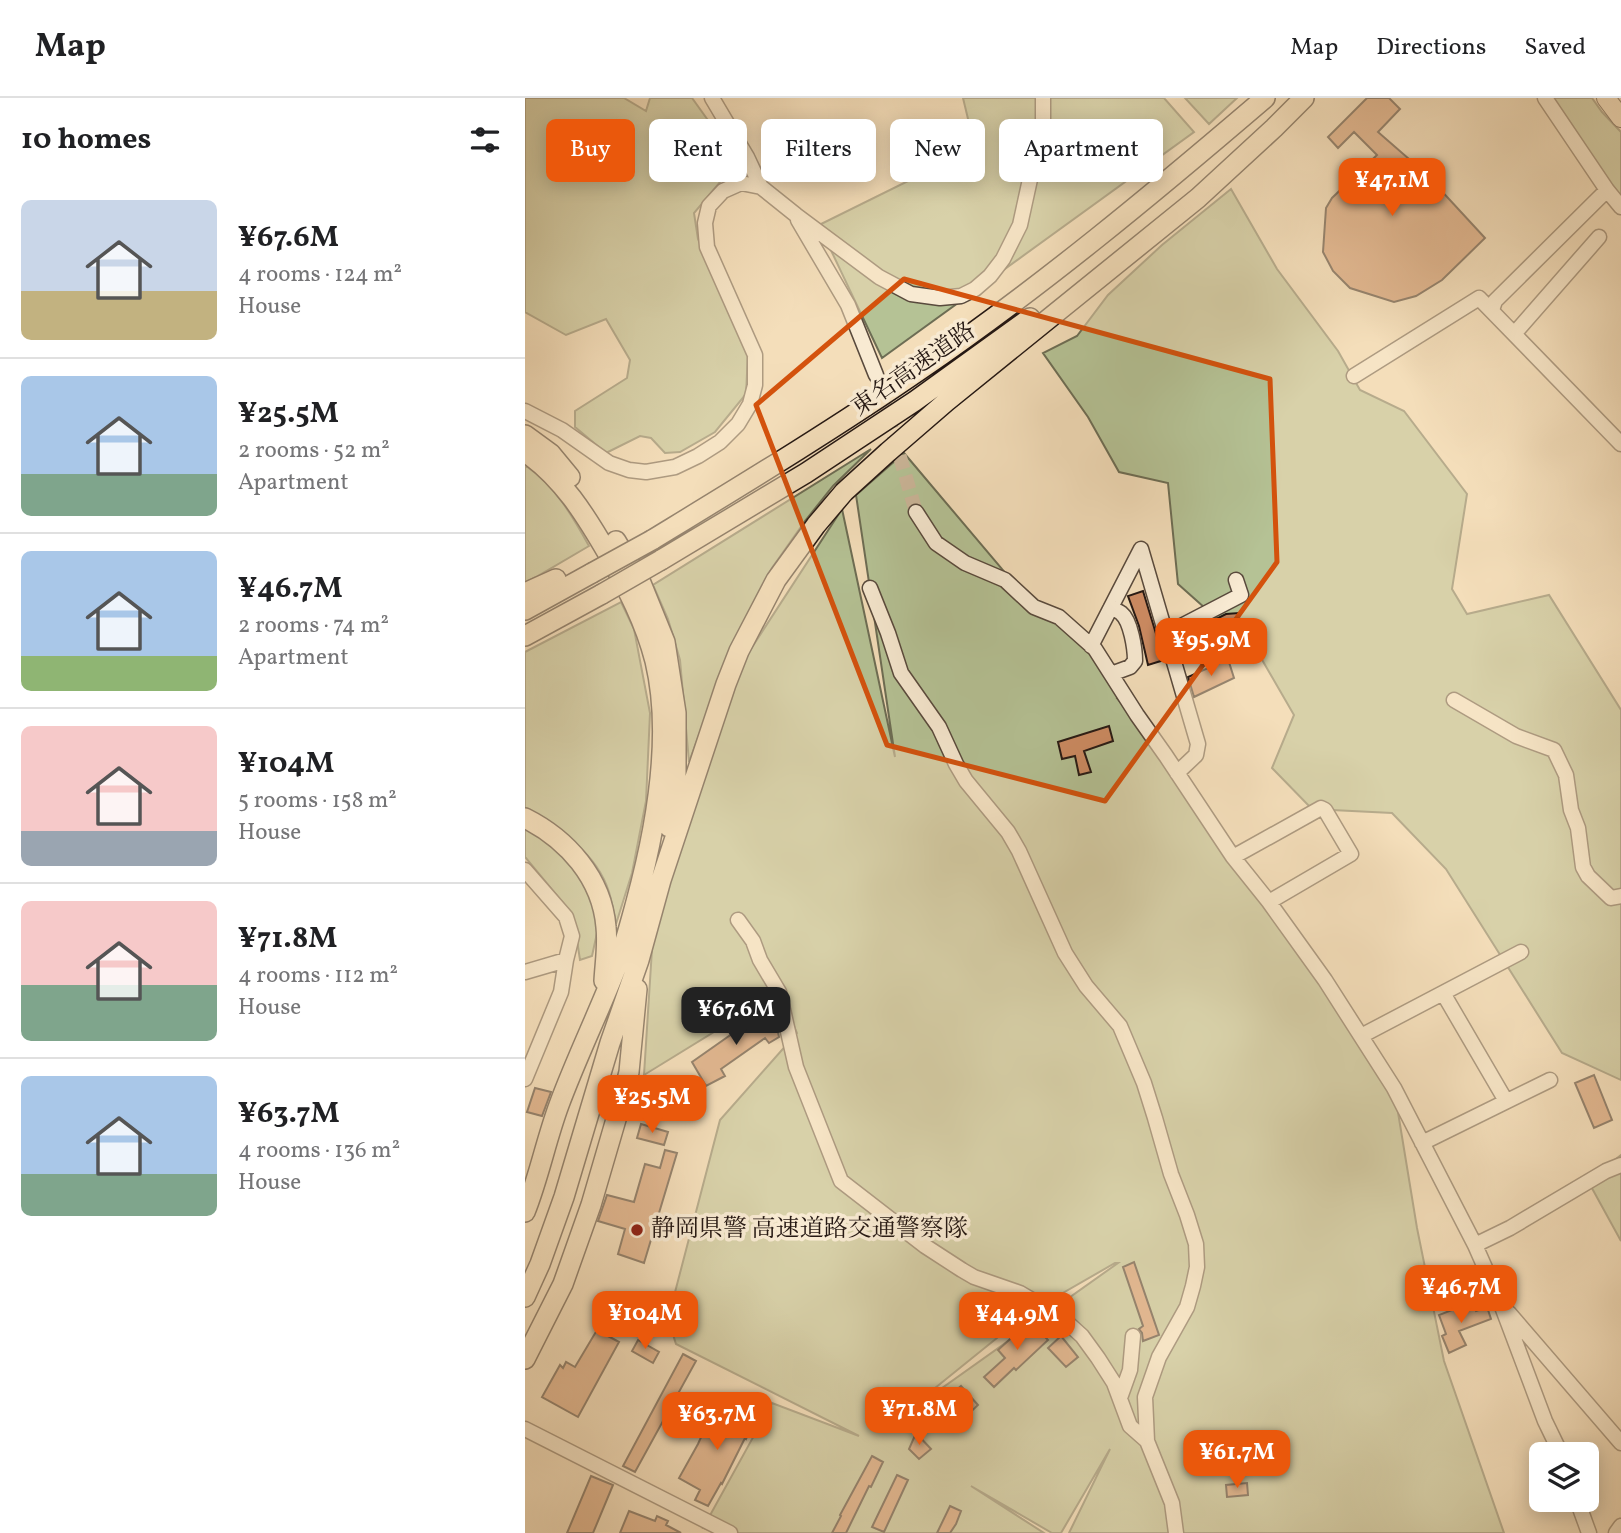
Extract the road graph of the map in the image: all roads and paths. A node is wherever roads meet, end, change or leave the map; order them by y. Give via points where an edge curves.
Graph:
1 (712, 98) edge
2 (1043, 98) edge
3 (1265, 98) edge
4 (1301, 98) edge
5 (1545, 98) edge
6 (1606, 98) edge
7 (1621, 118) edge
8 (761, 187) junction
9 (1607, 190) junction
10 (1621, 207) edge
11 (796, 215) junction
12 (1599, 237) dead end
13 (1492, 310) junction
14 (1514, 334) junction
15 (876, 375) tunnel mouth
16 (1354, 376) dead end
17 (525, 411) edge
18 (525, 435) edge
19 (1621, 444) edge
20 (525, 452) edge
21 (916, 512) tunnel mouth
22 (589, 568) junction
23 (1237, 580) dead end
24 (870, 589) dead end
25 (525, 593) edge
26 (1111, 607) junction
27 (525, 610) edge
28 (1166, 634) junction
29 (525, 636) edge
30 (1091, 646) junction
31 (1111, 674) junction
32 (1454, 701) dead end
33 (1177, 773) junction
34 (525, 818) edge
35 (1233, 857) junction
36 (525, 870) edge
37 (661, 880) junction
38 (1621, 896) edge
39 (1269, 902) junction
40 (737, 919) dead end
41 (1521, 952) dead end
42 (566, 960) junction
43 (639, 960) junction
44 (525, 972) edge
45 (1443, 993) junction
46 (602, 1000) junction
47 (1361, 1036) junction
48 (525, 1079) edge
49 (1550, 1080) dead end
50 (1506, 1101) junction
51 (1422, 1143) junction
52 (1621, 1165) edge
53 (525, 1212) edge
54 (1475, 1245) junction
55 (563, 1284) junction
56 (525, 1297) edge
57 (1501, 1304) junction
58 (525, 1334) edge
59 (1133, 1336) dead end
60 (525, 1359) edge
61 (1120, 1398) junction
62 (525, 1429) edge
63 (1147, 1441) junction
64 (1555, 1442) edge
65 (1621, 1443) edge
66 (1581, 1512) edge
67 (1621, 1525) edge
68 (730, 1533) edge
69 (1176, 1533) edge
70 (1589, 1533) edge
71 (1616, 1533) edge

1 - 8 street
2 - 11 street via 1043,120 1020,225 990,276 961,296 911,294 879,277
3 - 22 highway, 東名高速道路, bridge via 1031,289 920,369 844,420
4 - 29 highway, 東名高速道路, bridge via 1053,302 915,401 734,518
4 - 37 highway via 1198,198 888,452 816,525 776,580 739,651
5 - 9 street
6 - 7 main road
8 - 11 street
8 - 17 street via 741,183 723,191 709,206 705,223 707,247 755,355 750,404 720,442 675,467 629,470 608,463 562,430
9 - 10 street
9 - 13 street via 1495,301
11 - 15 street via 848,305
12 - 14 street
13 - 14 street
13 - 16 street via 1479,298
14 - 19 street
18 - 37 highway via 551,454 593,503 641,583 665,642 676,713 676,785
20 - 46 highway via 565,489 600,541 631,595 659,685 661,767 652,832 624,944
21 - 30 street via 936,543 965,563 1005,580 1034,607 1059,617
22 - 25 highway
22 - 27 highway, 東名高速道路
23 - 28 street via 1241,595
24 - 63 street via 901,673 939,727 966,780 1019,850 1065,953 1120,1026 1144,1083 1187,1215 1197,1267 1187,1307 1159,1357 1145,1397
26 - 28 street via 1141,549
26 - 30 street
26 - 31 street via 1126,619 1135,653 1130,667
28 - 33 street via 1198,744 1196,755
30 - 31 street
31 - 33 street
32 - 38 street via 1516,736 1554,750 1566,775 1583,867 1611,898
33 - 35 street
34 - 46 highway via 567,846 595,887 606,926
35 - 39 street
35 - 39 street via 1321,808 1325,810 1351,854
36 - 42 street via 566,917 572,936
37 - 43 highway
39 - 47 street
40 - 61 street via 779,992 796,1067 841,1181 935,1253 974,1277 1020,1293 1061,1317 1082,1336
41 - 45 street
42 - 44 street
42 - 48 street via 561,992
43 - 55 highway via 629,1072
43 - 56 highway via 564,1197
45 - 47 street
45 - 50 street
46 - 53 highway via 558,1106
47 - 51 street
49 - 50 street
50 - 51 street
51 - 54 street
52 - 54 street
54 - 57 street
55 - 58 highway
55 - 60 highway
57 - 64 street
57 - 65 street
59 - 61 street via 1130,1370
61 - 63 street via 1130,1426
62 - 68 street
63 - 69 street via 1172,1503
66 - 70 street
67 - 71 street

